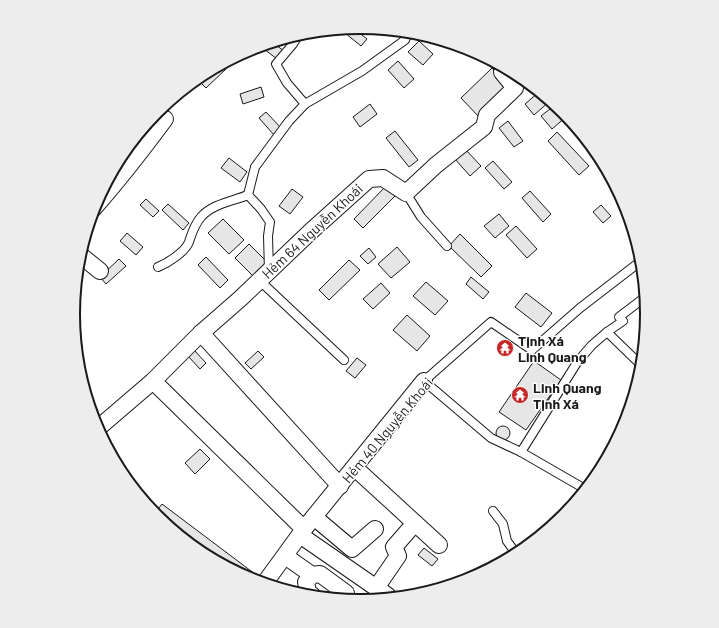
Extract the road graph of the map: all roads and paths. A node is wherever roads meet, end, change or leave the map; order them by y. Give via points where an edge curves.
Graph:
1 (406, 38) edge
2 (294, 42) edge
3 (504, 74) edge
4 (305, 104) junction
5 (166, 119) dead end
6 (107, 192) edge
7 (406, 193) junction
8 (248, 195) junction
9 (447, 246) dead end
10 (85, 260) edge
11 (635, 266) edge
12 (158, 267) dead end
13 (100, 271) dead end
14 (264, 276) junction
15 (639, 302) edge
16 (607, 332) junction
17 (201, 333) junction
18 (636, 359) edge
19 (344, 360) dead end
20 (153, 381) junction
21 (424, 382) junction
22 (102, 424) edge
23 (521, 452) junction
24 (355, 468) junction
25 (340, 486) junction
26 (580, 486) edge
27 (493, 511) dead end
28 (415, 523) junction
29 (306, 527) junction
30 (375, 529) dead end
31 (439, 545) dead end
32 (512, 548) edge
33 (285, 556) junction
34 (312, 575) junction
35 (268, 579) edge
36 (307, 589) edge
37 (346, 593) dead end

1 - 4 lane via 362,71
2 - 4 lane via 276,64 287,83
3 - 7 street via 515,88 487,115 484,127
4 - 8 lane via 255,167
5 - 6 street via 121,178
7 - 9 lane via 421,217
7 - 14 street, Hẻm 64 Nguyễn Khoái via 382,178 369,179
8 - 12 lane via 213,208 201,216 192,229 188,244 170,262
8 - 14 lane via 262,209 270,222
10 - 13 street
11 - 21 lane, Hẻm 40 Nguyễn Khoái via 580,308 532,350 491,322
14 - 17 street, Hẻm 64 Nguyễn Khoái
14 - 19 lane
15 - 16 lane via 619,317 623,321
16 - 18 lane
16 - 23 lane via 578,361
17 - 20 street, Hẻm 64 Nguyễn Khoái
17 - 25 street
20 - 22 street, Hẻm 64 Nguyễn Khoái
20 - 29 street
21 - 23 lane via 491,438
21 - 24 street, Hẻm 40 Nguyễn Khoái
23 - 26 lane
24 - 25 street, Hẻm 40 Nguyễn Khoái
24 - 28 street
25 - 29 street, Hẻm 40 Nguyễn Khoái
27 - 32 lane via 504,524 507,541
28 - 29 street via 394,547 398,556 382,592
28 - 31 street
29 - 30 street via 352,549
29 - 33 street, Hẻm 40 Nguyễn Khoái
33 - 34 street
33 - 35 street, Hẻm 40 Nguyễn Khoái
34 - 36 street via 306,582
34 - 37 street via 320,574

